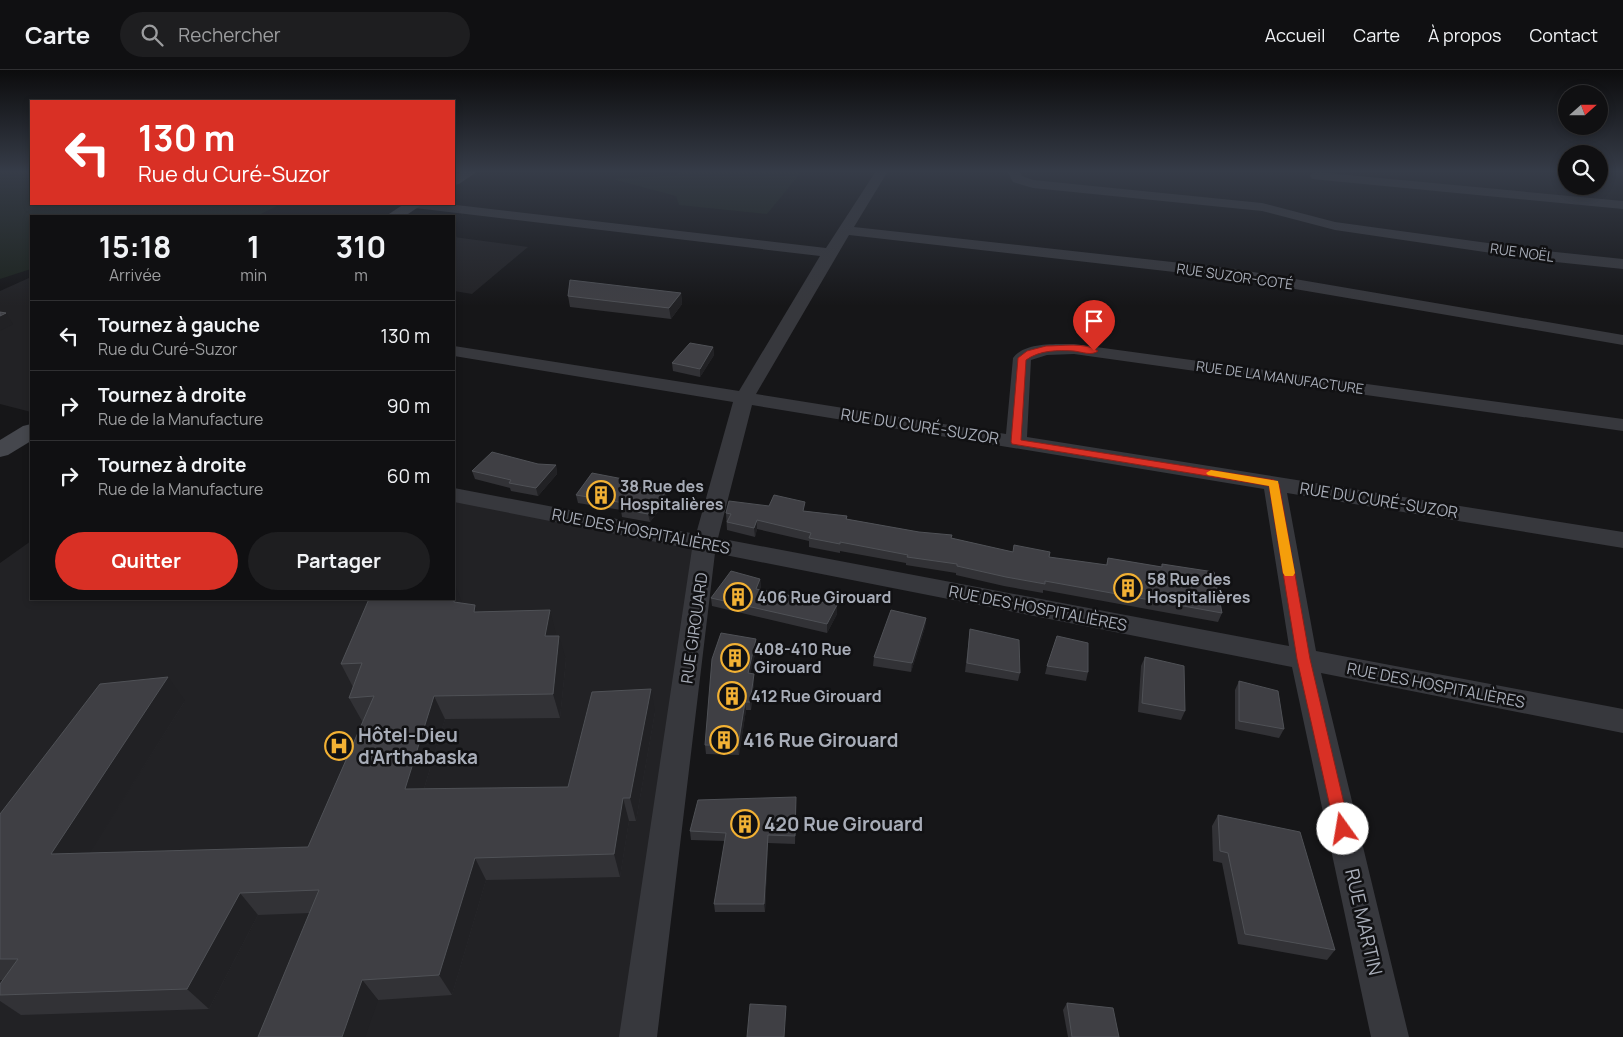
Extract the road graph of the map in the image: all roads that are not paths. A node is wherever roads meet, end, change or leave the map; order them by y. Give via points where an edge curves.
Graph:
1 (518, 216) edge
2 (854, 216) edge
3 (1297, 216) edge
4 (845, 230) junction
5 (830, 253) junction
6 (1623, 264) edge
7 (1623, 340) edge
8 (455, 351) edge
9 (744, 398) junction
10 (1623, 425) edge
11 (30, 433) edge
12 (1016, 442) junction
13 (0, 450) edge
14 (1274, 484) junction
15 (455, 494) edge
16 (1623, 540) edge
17 (706, 543) junction
18 (1304, 659) junction
19 (1623, 721) edge
20 (638, 1037) edge
21 (1390, 1037) edge

1 - 5 street
2 - 4 street, RUE GIROUARD
3 - 6 street, RUE NOËL via 1335,226
4 - 5 street, RUE GIROUARD
4 - 7 street, RUE SUZOR-COTÉ via 1236,274
5 - 9 street, RUE GIROUARD
8 - 9 street, RUE DU CURÉ-SUZOR
9 - 12 street, RUE DU CURÉ-SUZOR
9 - 17 street, RUE GIROUARD
10 - 12 street, RUE DE LA MANUFACTURE via 1084,350 1046,349 1022,358
11 - 13 street
12 - 14 street, RUE DU CURÉ-SUZOR
14 - 16 street, RUE DU CURÉ-SUZOR
14 - 18 street, RUE MARTIN
15 - 17 street, RUE DES HOSPITALIÈRES
17 - 18 street, RUE DES HOSPITALIÈRES
17 - 20 street, RUE GIROUARD
18 - 19 street, RUE DES HOSPITALIÈRES
18 - 21 street, RUE MARTIN

